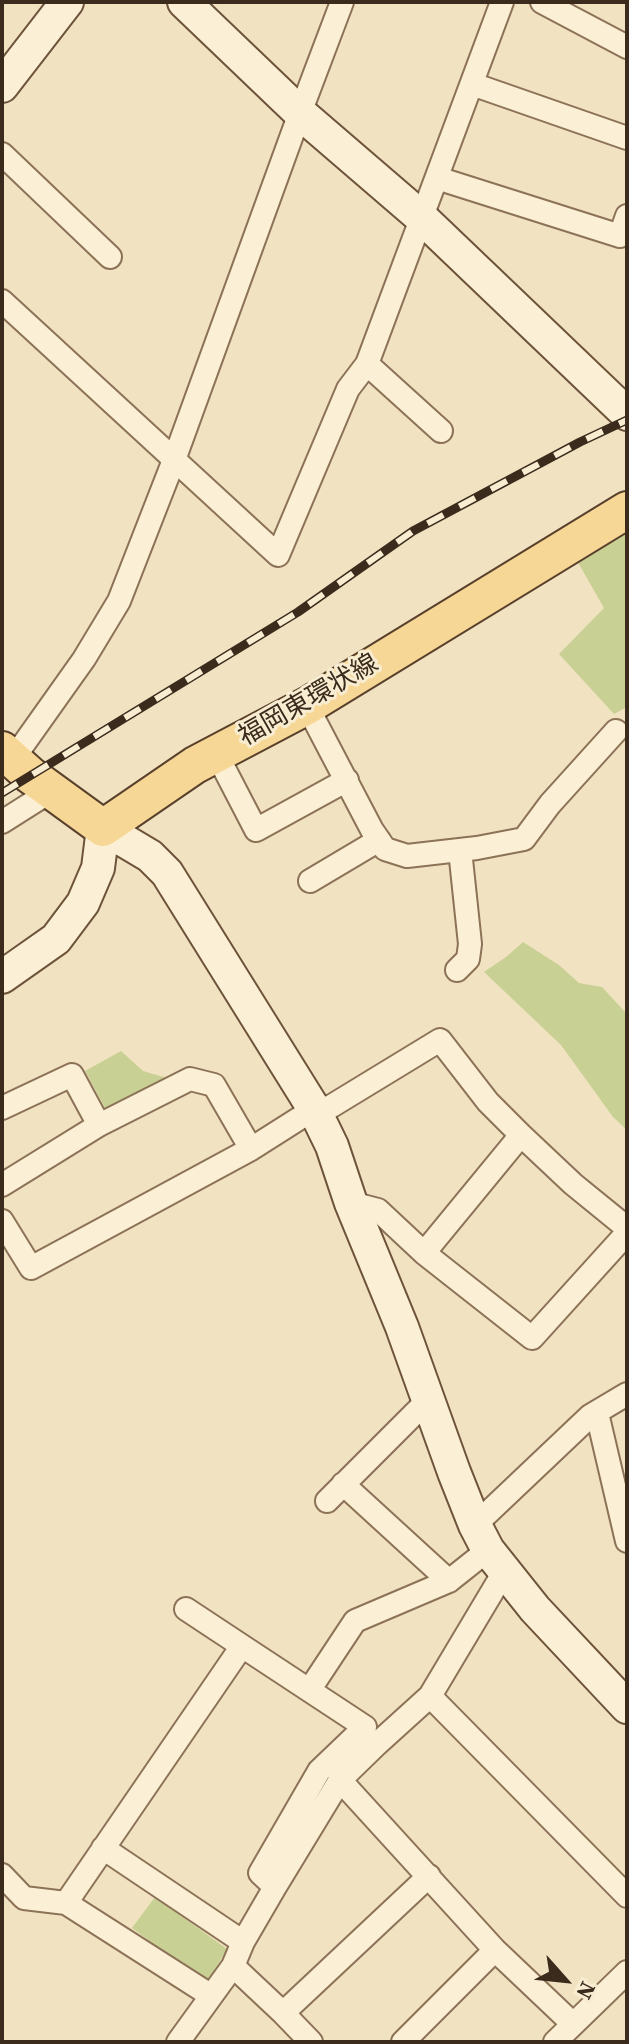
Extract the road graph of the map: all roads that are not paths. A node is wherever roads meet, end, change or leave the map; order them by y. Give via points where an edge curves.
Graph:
1 (67, 2) edge
2 (184, 2) edge
3 (502, 2) edge
4 (542, 2) edge
5 (338, 4) edge
6 (627, 47) edge
7 (472, 84) junction
8 (2, 86) edge
9 (300, 113) junction
10 (627, 138) edge
11 (2, 154) edge
12 (437, 178) junction
13 (627, 216) edge
14 (422, 218) junction
15 (110, 257) dead end
16 (2, 301) edge
17 (367, 364) junction
18 (623, 404) edge
19 (441, 431) dead end
20 (174, 460) junction
21 (627, 510) edge
22 (307, 706) junction
23 (616, 731) dead end
24 (216, 753) junction
25 (7, 755) edge
26 (347, 780) junction
27 (51, 791) junction
28 (2, 822) edge
29 (103, 828) junction
30 (379, 840) junction
31 (460, 850) junction
32 (310, 881) dead end
33 (457, 970) dead end
34 (2, 977) edge
35 (2, 1108) edge
36 (314, 1109) junction
37 (99, 1125) junction
38 (521, 1135) junction
39 (251, 1149) junction
40 (2, 1185) edge
41 (351, 1203) junction
42 (2, 1221) edge
43 (627, 1230) edge
44 (424, 1253) junction
45 (627, 1394) edge
46 (428, 1400) junction
47 (597, 1413) junction
48 (343, 1484) junction
49 (327, 1501) dead end
50 (627, 1541) edge
51 (489, 1549) junction
52 (449, 1581) junction
53 (186, 1609) dead end
54 (242, 1646) junction
55 (310, 1689) junction
56 (430, 1696) junction
57 (627, 1707) edge
58 (340, 1780) junction
59 (103, 1848) junction
60 (2, 1875) edge
61 (429, 1876) junction
62 (275, 1887) junction
63 (627, 1896) edge
64 (66, 1903) junction
65 (243, 1942) junction
66 (495, 1950) junction
67 (233, 1966) junction
68 (627, 1972) edge
69 (210, 1995) junction
70 (283, 2013) junction
71 (573, 2024) junction
72 (178, 2042) edge
73 (311, 2042) edge
74 (403, 2042) edge
75 (555, 2042) edge

1 - 8 street
2 - 9 street
3 - 7 street
4 - 6 street
5 - 9 street
7 - 10 street
7 - 12 street
9 - 14 street
9 - 20 street
11 - 15 street
12 - 13 street via 620,236
12 - 14 street
14 - 17 street
14 - 18 street
16 - 20 street
17 - 19 street
17 - 20 street via 348,389 278,555
20 - 25 street via 119,601 84,659
21 - 22 main road, 福岡東環状線
22 - 24 main road, 福岡東環状線
22 - 26 street
23 - 31 street via 524,839
24 - 26 street via 256,830
24 - 29 main road, 福岡東環状線
25 - 27 main road
26 - 30 street
27 - 28 street
27 - 29 main road
29 - 34 street via 98,868 83,903 56,939
29 - 36 street via 150,856 167,873
30 - 31 street via 385,849 407,856
30 - 32 street
31 - 33 street via 470,944 468,959
35 - 37 street via 72,1075
36 - 38 street via 330,1107 440,1040
36 - 39 street
36 - 41 street
37 - 39 street via 190,1079 214,1085
37 - 40 street
38 - 43 street
38 - 44 street
39 - 42 street via 31,1268
41 - 44 street via 378,1210
41 - 46 street
43 - 44 street via 532,1338
45 - 47 street
46 - 48 street
46 - 51 street
47 - 50 street
47 - 51 street
48 - 49 street
48 - 52 street
51 - 52 street
51 - 56 street
51 - 57 street via 535,1609
52 - 55 street via 355,1621
53 - 54 street
54 - 55 street
54 - 59 street
55 - 62 street via 365,1727 319,1771 260,1873
56 - 58 street
56 - 63 street
58 - 61 street
58 - 62 street
59 - 64 street
59 - 65 street
60 - 64 street via 24,1898
61 - 66 street
61 - 70 street
62 - 65 street
64 - 69 street
65 - 67 street
66 - 71 street
66 - 74 street
67 - 69 street
67 - 70 street
68 - 71 street
69 - 72 street
70 - 73 street
71 - 75 street

